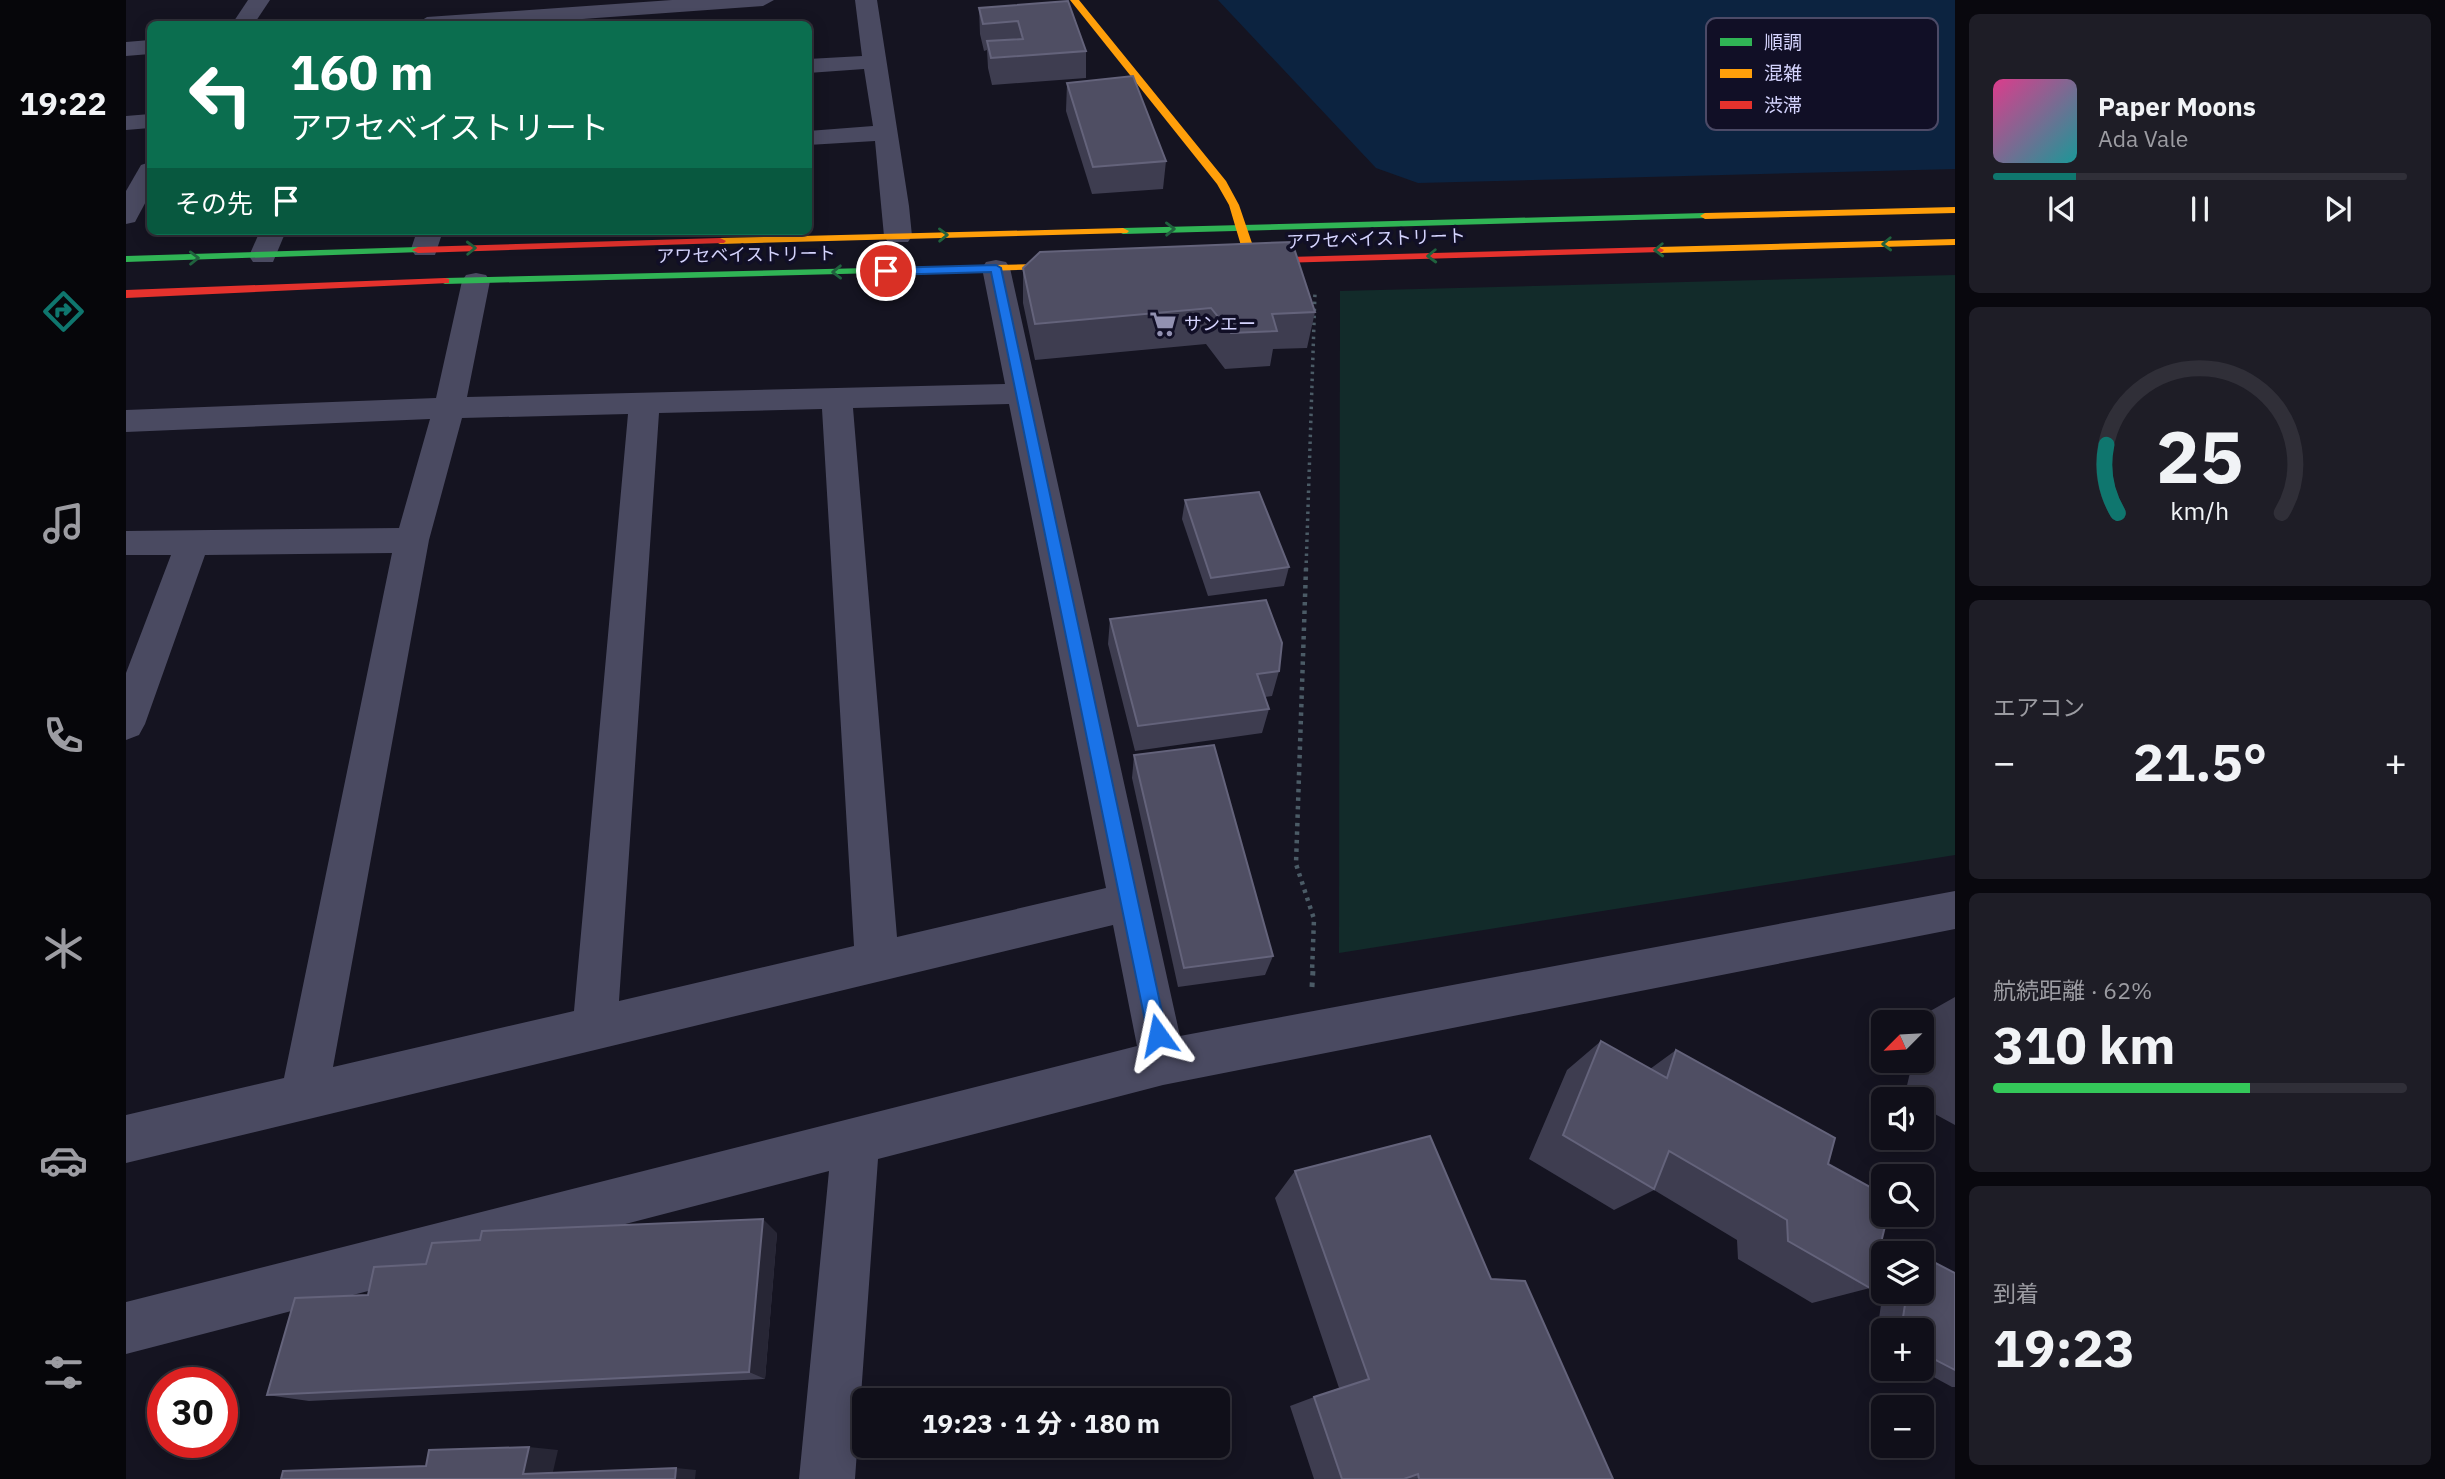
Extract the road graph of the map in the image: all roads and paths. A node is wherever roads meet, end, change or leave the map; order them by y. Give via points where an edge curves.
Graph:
1 (259, 0) edge
2 (763, 0) edge
3 (866, 0) edge
4 (1074, 0) edge
5 (245, 21) edge
6 (499, 21) edge
7 (147, 47) edge
8 (126, 49) edge
9 (872, 62) junction
10 (812, 66) edge
11 (147, 121) edge
12 (126, 123) edge
13 (885, 133) junction
14 (812, 138) edge
15 (147, 176) edge
16 (1955, 209) edge
17 (126, 216) edge
18 (1243, 227) junction
19 (898, 236) junction
20 (427, 240) edge
21 (1955, 242) edge
22 (268, 244) edge
23 (126, 260) edge
24 (1251, 261) junction
25 (1226, 262) edge
26 (1091, 266) edge
27 (996, 268) junction
28 (476, 281) junction
29 (1315, 291) dead end
30 (126, 294) edge
31 (1023, 394) junction
32 (837, 399) junction
33 (645, 404) junction
34 (449, 408) junction
35 (126, 421) edge
36 (412, 540) junction
37 (193, 541) junction
38 (126, 543) edge
39 (126, 724) edge
40 (1129, 902) junction
41 (1955, 910) edge
42 (877, 962) junction
43 (595, 1029) junction
44 (1311, 1034) junction
45 (1163, 1062) junction
46 (304, 1097) junction
47 (126, 1139) edge
48 (856, 1140) junction
49 (126, 1328) edge
50 (827, 1479) edge

1 - 5 street
2 - 6 street
3 - 9 street
4 - 18 main road via 1222,183
7 - 8 street
9 - 10 street
9 - 13 street
11 - 12 street
13 - 14 street
13 - 19 street
15 - 17 street
16 - 18 main road, アワセベイストリート
19 -> 18 main road, アワセベイストリート
18 - 24 main road
20 -> 19 main road, アワセベイストリート
20 - 22 main road, アワセベイストリート
21 -> 24 main road, アワセベイストリート
23 -> 22 main road, アワセベイストリート
24 - 25 main road, アワセベイストリート
26 - 27 main road, アワセベイストリート
27 -> 28 main road, アワセベイストリート
27 - 31 street
28 - 30 main road, アワセベイストリート
28 - 34 street
29 - 44 path via 1296,864 1314,919
31 - 32 street
31 - 40 street
32 - 33 street
32 - 42 street
33 - 34 street
33 - 43 street
34 - 35 street
34 - 36 street
36 - 37 street
36 - 46 street
37 - 38 street
37 - 39 street
40 - 42 street
40 - 45 street
41 - 44 street
42 - 43 street
43 - 46 street
44 - 45 street
45 - 48 street
46 - 47 street
48 - 49 street
48 - 50 street

